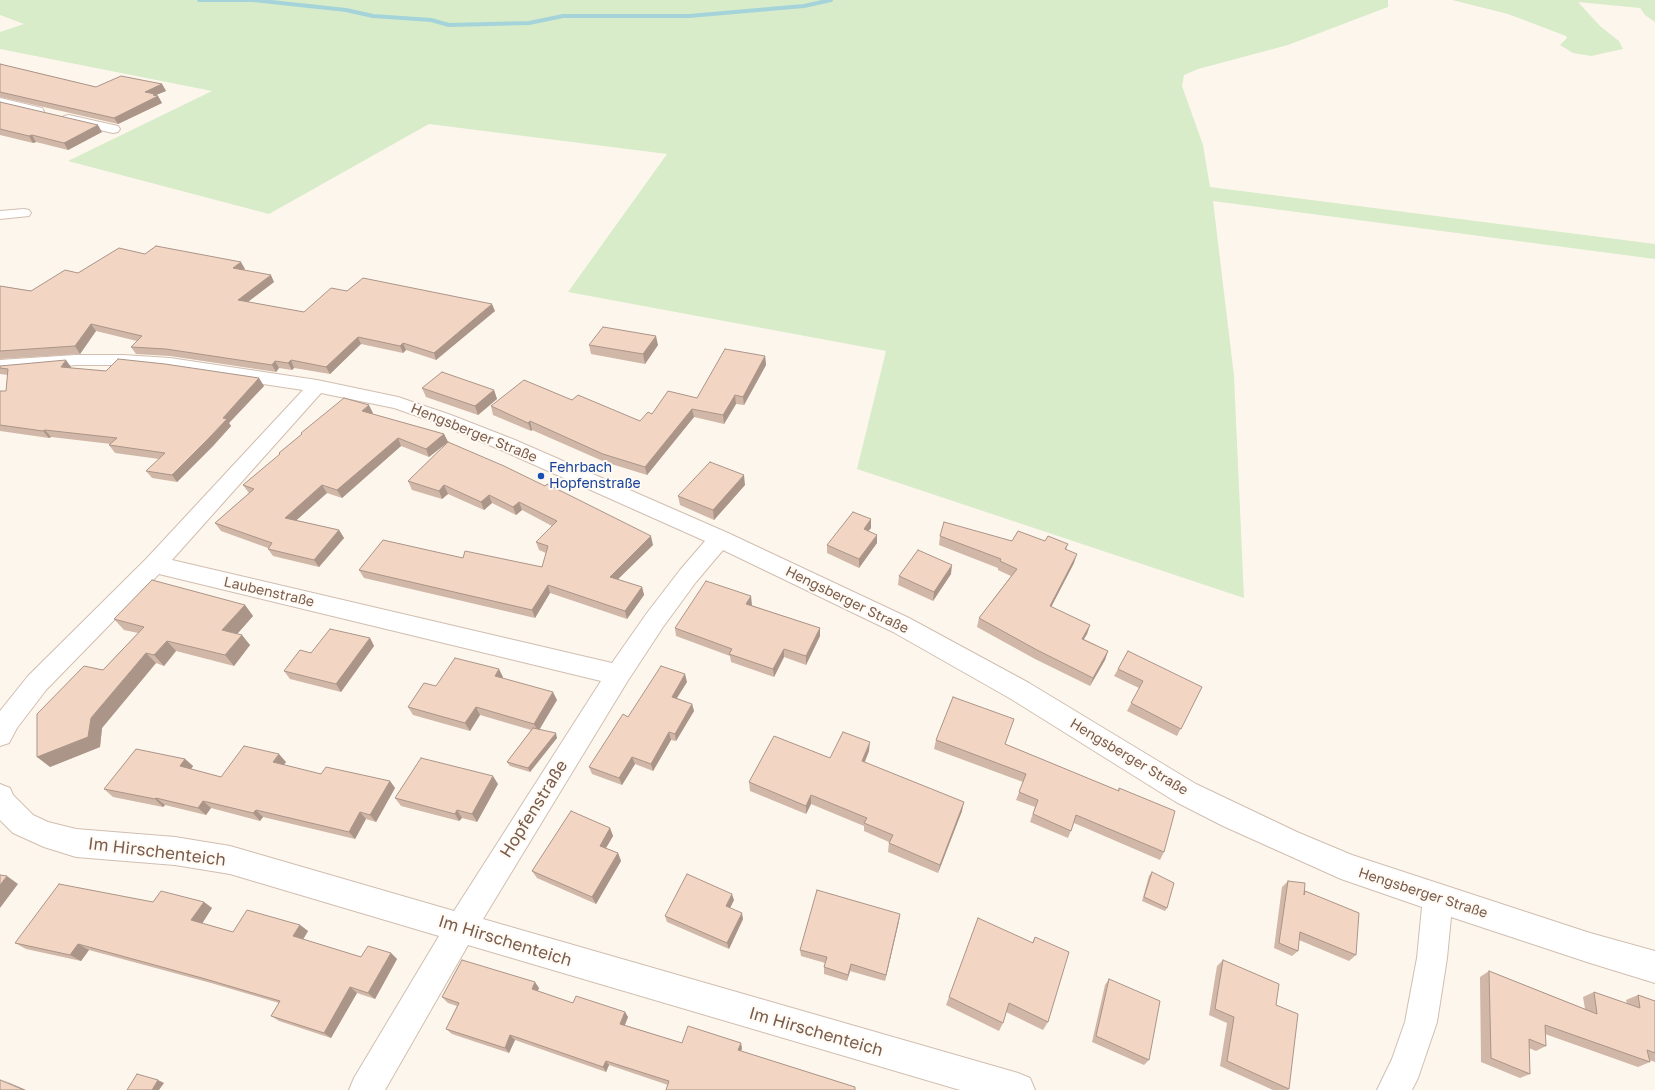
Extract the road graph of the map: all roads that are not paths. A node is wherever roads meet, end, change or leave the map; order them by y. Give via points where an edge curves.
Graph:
1 (0, 102) edge
2 (18, 106) junction
3 (0, 114) edge
4 (113, 129) edge
5 (24, 213) dead end
6 (0, 215) edge
7 (0, 366) edge
8 (317, 386) junction
9 (720, 539) junction
10 (155, 564) junction
11 (618, 675) junction
12 (0, 735) edge
13 (0, 797) edge
14 (1438, 898) junction
15 (461, 927) junction
16 (1655, 967) edge
17 (366, 1090) edge
18 (1018, 1090) edge
19 (1394, 1090) edge

1 - 2 street
2 - 3 street
2 - 4 street
5 - 6 street
7 - 8 street, Hengsberger Straße via 76,360 123,360 216,370
8 - 9 street, Hengsberger Straße via 398,403 444,419
8 - 10 street
9 - 11 street, Hopfenstraße via 674,595
9 - 14 street, Hengsberger Straße via 900,625 1020,691 1186,792 1233,817 1351,869
10 - 11 street, Laubenstraße
10 - 12 street via 37,683 8,720
11 - 15 street, Hopfenstraße
13 - 15 street, Im Hirschenteich via 3,804 23,824 44,834 76,843 175,851 230,860
14 - 16 street, Hengsberger Straße
14 - 19 street via 1432,958 1421,1022 1406,1066
15 - 17 street, Hopfenstraße
15 - 18 street, Im Hirschenteich

